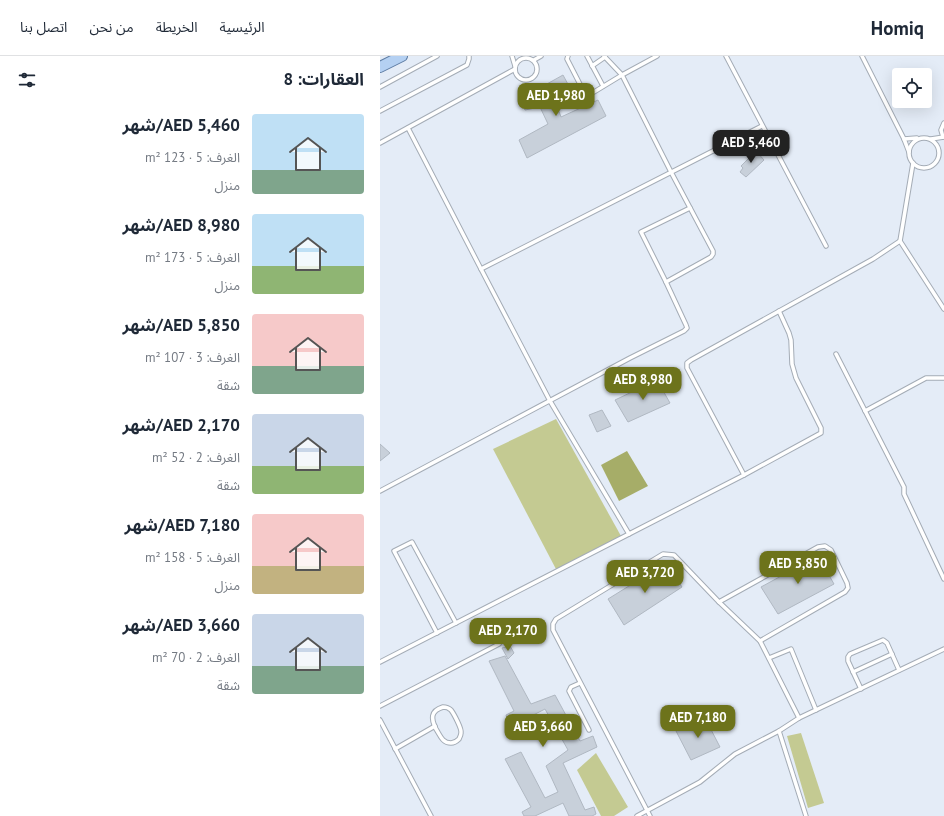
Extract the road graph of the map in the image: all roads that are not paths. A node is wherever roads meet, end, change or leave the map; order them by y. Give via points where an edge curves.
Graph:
1 (402, 56) edge
2 (437, 56) edge
3 (469, 56) edge
4 (512, 56) edge
5 (541, 56) edge
6 (568, 56) edge
7 (587, 56) edge
8 (605, 56) edge
9 (657, 56) edge
10 (726, 56) edge
11 (862, 56) edge
12 (526, 57) edge
13 (534, 60) junction
14 (592, 66) junction
15 (380, 67) edge
16 (515, 68) junction
17 (622, 75) junction
18 (380, 86) edge
19 (603, 86) junction
20 (380, 112) edge
21 (944, 123) edge
22 (762, 126) junction
23 (408, 128) junction
24 (943, 137) edge
25 (919, 138) junction
26 (904, 139) junction
27 (931, 139) junction
28 (380, 143) edge
29 (909, 152) junction
30 (944, 158) edge
31 (938, 160) junction
32 (913, 163) junction
33 (671, 172) junction
34 (690, 208) junction
35 (900, 241) junction
36 (826, 246) dead end
37 (481, 269) junction
38 (666, 282) junction
39 (944, 309) edge
40 (778, 311) junction
41 (836, 354) dead end
42 (944, 378) edge
43 (550, 401) junction
44 (865, 411) junction
45 (744, 475) junction
46 (380, 491) edge
47 (629, 534) junction
48 (944, 579) edge
49 (719, 602) junction
50 (456, 623) junction
51 (437, 633) junction
52 (760, 641) junction
53 (499, 644) dead end
54 (944, 649) edge
55 (892, 654) junction
56 (769, 658) junction
57 (380, 662) edge
58 (899, 670) junction
59 (853, 672) junction
60 (580, 683) junction
61 (861, 689) junction
62 (380, 706) edge
63 (816, 710) junction
64 (799, 718) junction
65 (380, 720) edge
66 (435, 726) junction
67 (589, 730) dead end
68 (779, 731) junction
69 (395, 749) junction
70 (647, 811) junction
71 (431, 816) edge
72 (637, 816) edge
73 (650, 816) edge
74 (806, 816) edge

1 - 15 main road
2 - 18 lane
3 - 20 lane via 468,65
4 - 16 lane
5 - 13 lane
6 - 19 lane via 567,59 584,92 594,92
7 - 14 lane
8 - 14 lane
8 - 17 lane
9 - 17 lane
10 - 22 lane
11 - 26 lane
12 - 13 lane
12 - 16 lane via 519,60
13 - 16 lane via 538,68 531,79 519,77
14 - 19 lane
16 - 23 lane
17 - 19 lane
17 - 33 lane
21 - 24 lane via 941,130
22 - 33 lane
22 - 36 lane
23 - 28 lane
23 - 37 lane
24 - 27 lane
25 - 26 lane
25 - 27 lane
25 - 29 lane via 910,146
26 - 29 lane
27 - 31 lane via 939,148
29 - 32 lane
30 - 31 lane
31 - 32 lane via 930,168 918,167
32 - 35 lane
33 - 34 lane
33 - 37 lane
34 - 38 lane via 713,254
34 - 38 lane via 641,232
35 - 39 lane
35 - 40 lane via 873,259
37 - 43 lane
38 - 43 lane via 686,325 684,331
40 - 45 lane via 791,340 792,364 796,378 822,430 821,433
40 - 45 lane via 687,363 687,368
41 - 44 lane
42 - 44 lane via 926,378
43 - 46 lane
43 - 47 lane
44 - 48 lane via 904,487 904,494
45 - 47 lane
47 - 50 lane
49 - 52 lane
49 - 52 lane via 818,547 825,546 831,550 847,583 848,588 845,592
49 - 60 lane via 674,555 663,554 556,619 552,624 552,630
50 - 51 lane
50 - 51 lane via 412,542 394,551
51 - 57 lane
52 - 56 lane
53 - 62 lane
54 - 58 lane
55 - 58 lane
55 - 59 lane
55 - 59 lane via 883,640 850,654 848,659
56 - 63 lane via 791,649
56 - 64 lane
58 - 61 lane
59 - 61 lane
60 - 67 lane via 571,687 569,691
60 - 70 lane
61 - 63 lane
63 - 64 lane
64 - 68 lane
65 - 69 lane
66 - 66 lane via 445,742 453,742 460,737 461,729 451,710 447,708 438,708 434,711 432,720
66 - 69 lane
68 - 70 lane via 735,754 700,782
68 - 74 lane
69 - 71 lane
70 - 72 lane
70 - 73 lane

